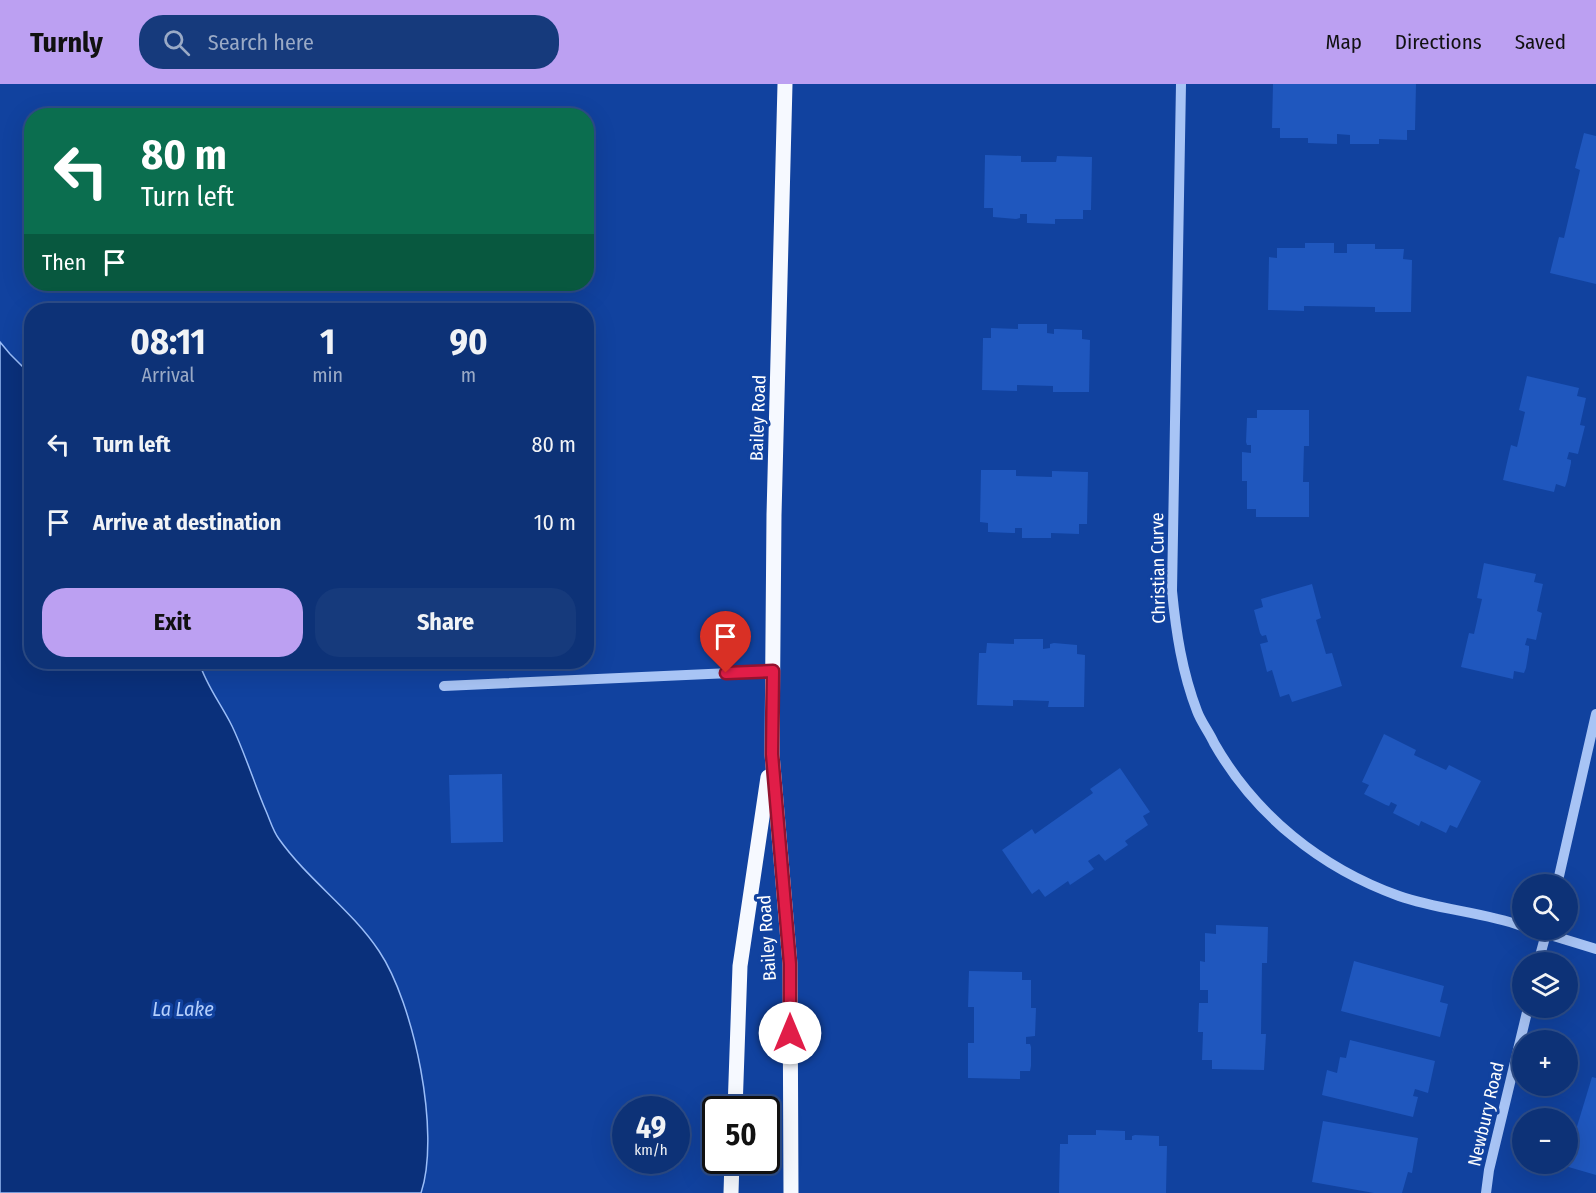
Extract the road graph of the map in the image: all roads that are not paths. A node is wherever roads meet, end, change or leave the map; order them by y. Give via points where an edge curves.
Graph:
1 (785, 84) edge
2 (1181, 84) edge
3 (773, 671) junction
4 (444, 686) dead end
5 (1596, 714) edge
6 (772, 754) junction
7 (1560, 874) edge
8 (1512, 924) edge
9 (1568, 940) edge
10 (1596, 950) edge
11 (1526, 1018) edge
12 (735, 1096) edge
13 (732, 1174) edge
14 (731, 1193) edge
15 (791, 1193) edge
16 (1486, 1193) edge

1 - 3 main road, Bailey Road
2 - 8 street, Christian Curve via 1172,591 1176,638 1197,712 1254,801 1314,854 1364,882 1400,896
3 - 4 street
3 - 6 main road, Bailey Road
5 - 7 street
6 - 12 main road, Bailey Road via 740,966
6 - 15 main road, Bailey Road via 790,964
9 - 10 street
11 - 16 street, Newbury Road
13 - 14 main road

